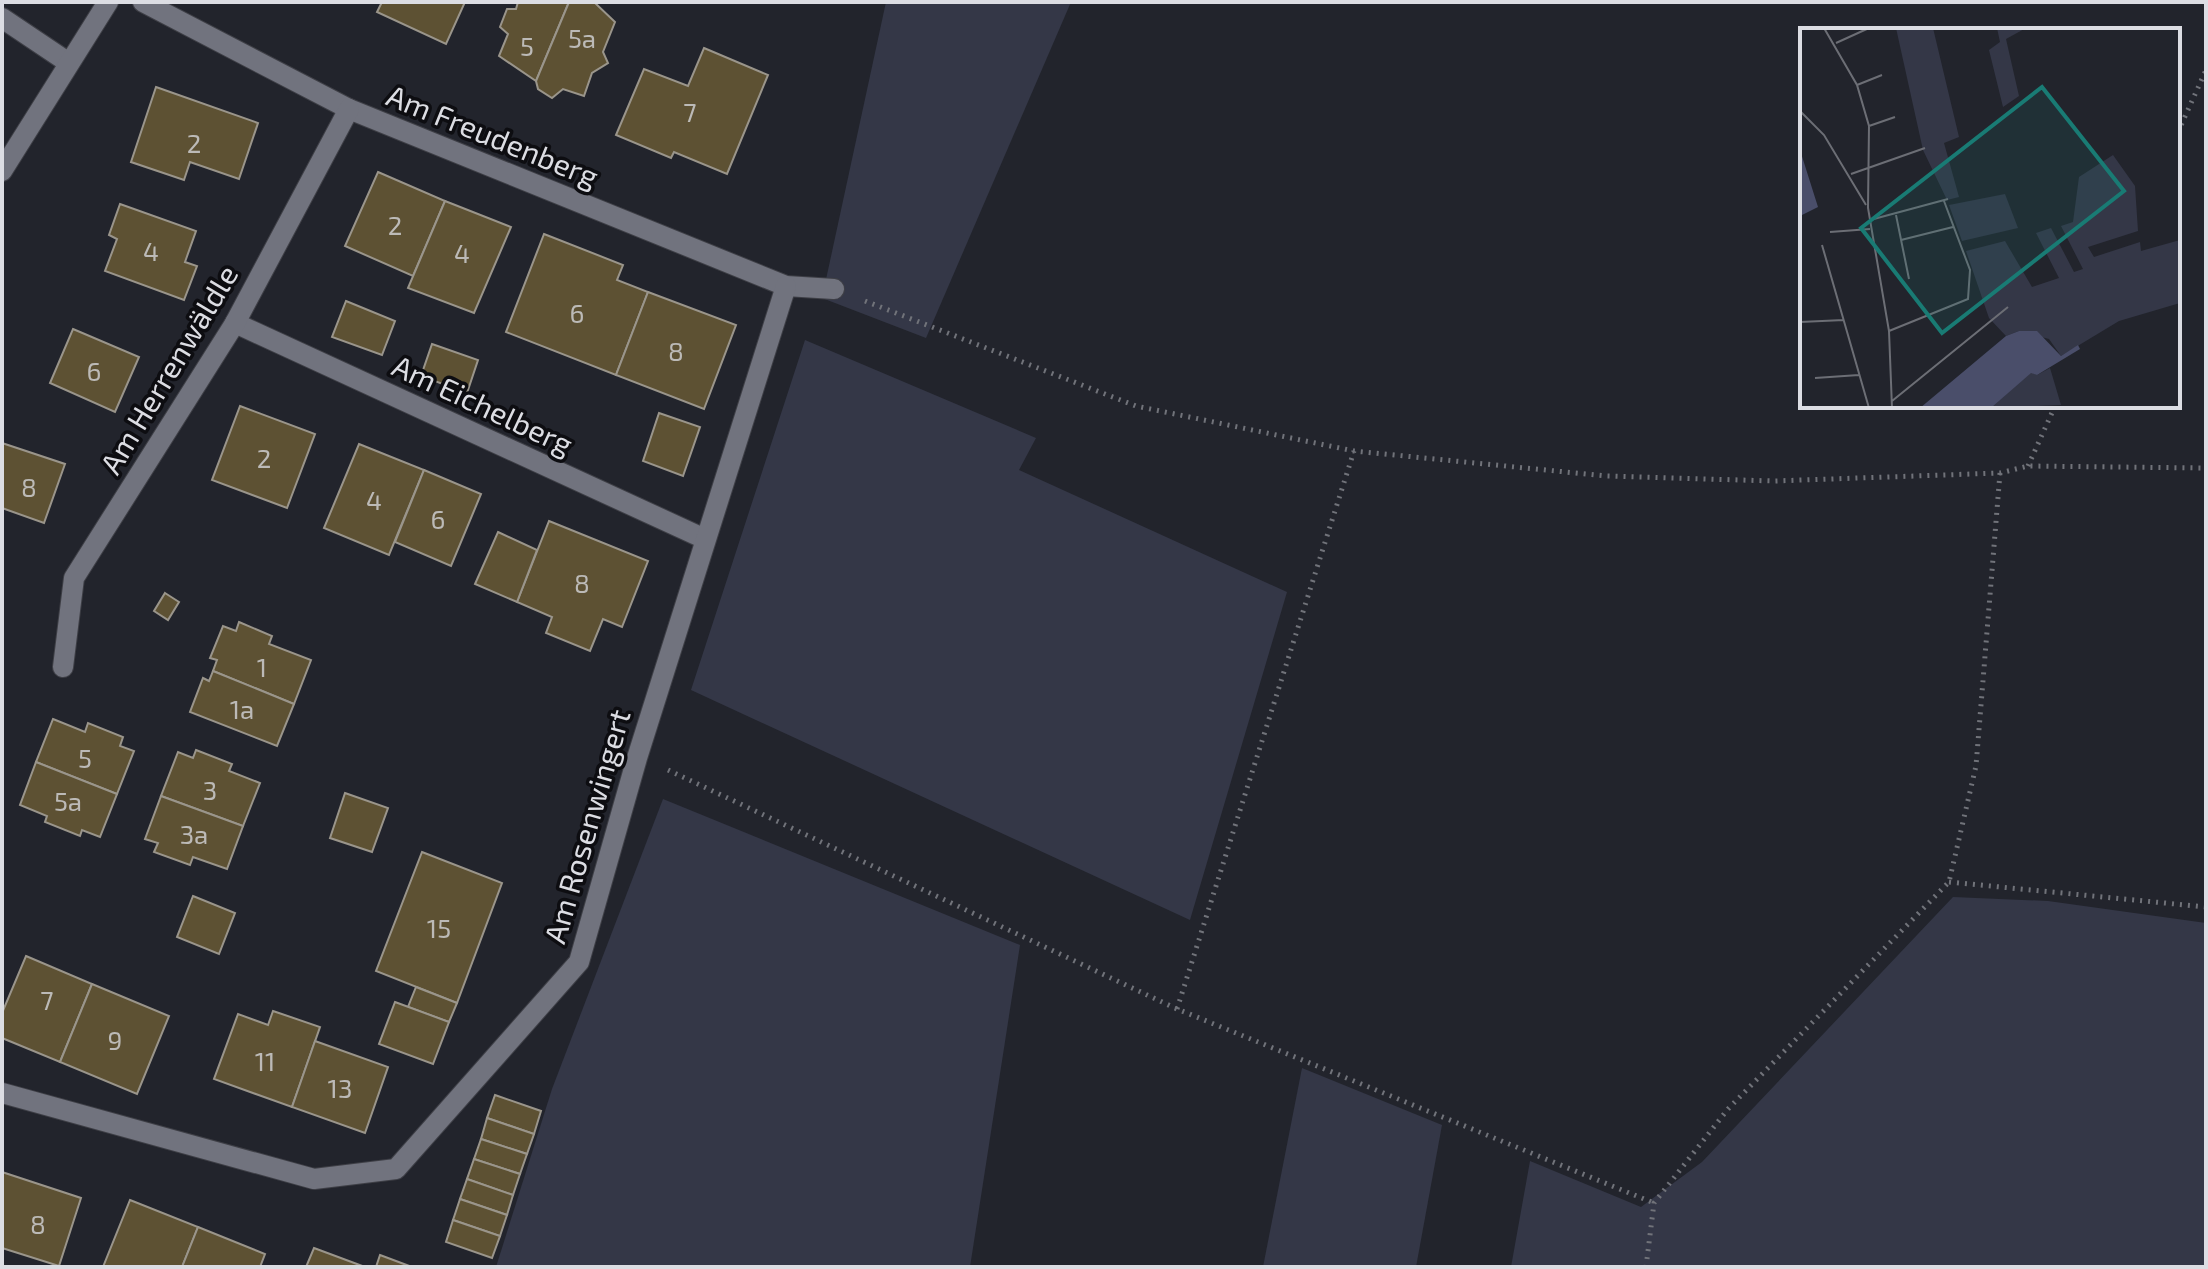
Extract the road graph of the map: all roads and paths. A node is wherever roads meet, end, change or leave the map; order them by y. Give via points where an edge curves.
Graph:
1 (108, 2) edge
2 (143, 2) edge
3 (2, 18) edge
4 (69, 63) junction
5 (2206, 70) edge
6 (349, 109) junction
7 (2180, 128) edge
8 (2, 171) edge
9 (786, 286) junction
10 (834, 289) joint
11 (235, 323) junction
12 (2054, 408) edge
13 (1354, 451) junction
14 (2028, 466) junction
15 (2206, 468) edge
16 (2000, 473) junction
17 (705, 539) junction
18 (63, 667) dead end
19 (637, 758) junction
20 (1949, 882) junction
21 (2206, 907) edge
22 (1177, 1009) junction
23 (2, 1093) edge
24 (1654, 1203) junction
25 (1646, 1267) edge

1 - 4 street
2 - 6 street, Am Freudenberg
3 - 4 street
4 - 8 street
5 - 7 path
6 - 9 street, Am Freudenberg
6 - 11 street, Am Herrenwäldle
9 - 10 street, Am Freudenberg
9 - 17 street, Am Rosenwingert
10 - 13 path via 1136,406
11 - 17 street, Am Eichelberg
11 - 18 street, Am Herrenwäldle via 74,578
12 - 14 path
13 - 16 path via 1606,476 1774,481
13 - 22 path
14 - 15 path
14 - 16 path
16 - 20 path via 1976,766
17 - 19 street, Am Rosenwingert
19 - 22 path via 802,830
19 - 23 street, Am Rosenwingert via 579,962 396,1169 314,1179
20 - 21 path
20 - 24 path via 1728,1109
22 - 24 path
24 - 25 path

